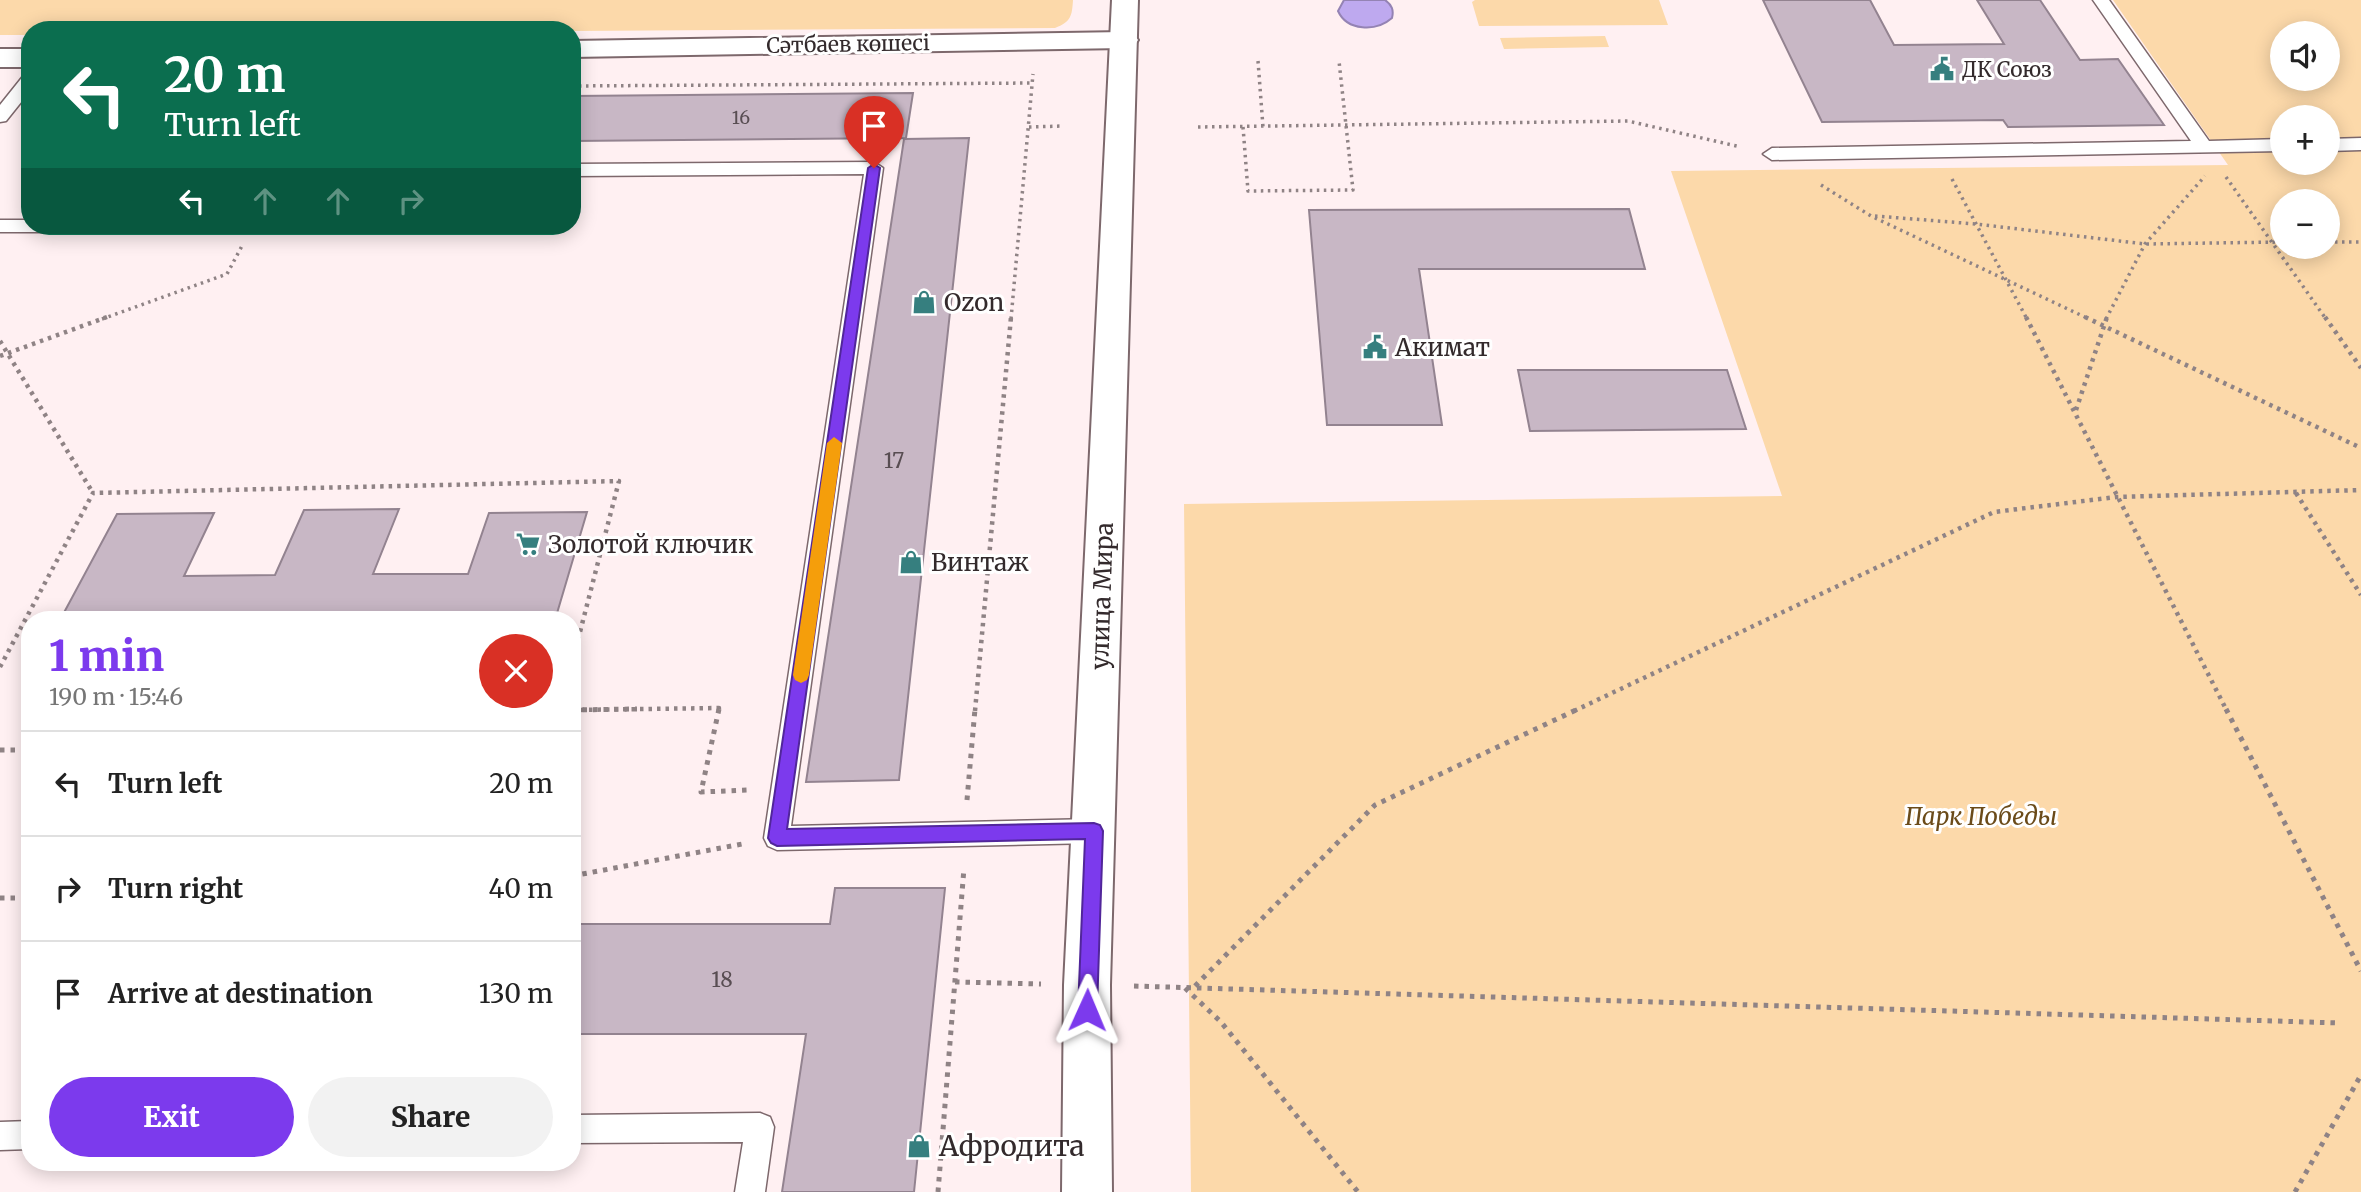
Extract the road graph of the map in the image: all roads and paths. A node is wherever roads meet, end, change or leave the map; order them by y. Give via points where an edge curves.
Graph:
1 (1125, 0) edge
2 (2101, 0) edge
3 (581, 37) edge
4 (1124, 40) junction
5 (1036, 41) junction
6 (0, 58) edge
7 (21, 58) edge
8 (1258, 61) dead end
9 (1339, 61) dead end
10 (1032, 83) junction
11 (581, 86) edge
12 (21, 90) edge
13 (0, 117) edge
14 (1346, 125) junction
15 (1063, 126) dead end
16 (1028, 127) junction
17 (1198, 127) dead end
18 (1243, 127) junction
19 (1263, 127) junction
20 (2203, 145) junction
21 (2270, 145) edge
22 (2340, 145) edge
23 (2361, 145) edge
24 (1937, 151) junction
25 (1772, 154) junction
26 (2216, 163) junction
27 (581, 170) edge
28 (1871, 216) junction
29 (1976, 224) junction
30 (0, 226) edge
31 (21, 226) edge
32 (246, 238) dead end
33 (2270, 238) edge
34 (2270, 242) edge
35 (2340, 242) edge
36 (2361, 242) edge
37 (2145, 244) junction
38 (2285, 259) edge
39 (2002, 277) junction
40 (2103, 325) junction
41 (0, 341) edge
42 (8, 354) junction
43 (0, 356) edge
44 (2361, 368) edge
45 (2076, 411) junction
46 (2361, 448) edge
47 (2361, 490) edge
48 (2296, 492) junction
49 (93, 493) junction
50 (2116, 497) junction
51 (2361, 595) edge
52 (29, 611) edge
53 (21, 625) edge
54 (581, 628) edge
55 (2, 660) edge
56 (0, 667) edge
57 (581, 710) edge
58 (0, 750) edge
59 (21, 750) edge
60 (785, 789) junction
61 (1094, 831) junction
62 (965, 834) junction
63 (777, 838) junction
64 (581, 874) edge
65 (0, 898) edge
66 (21, 898) edge
67 (2361, 971) edge
68 (1195, 986) junction
69 (2340, 1023) dead end
70 (2361, 1075) edge
71 (581, 1129) edge
72 (21, 1135) edge
73 (0, 1136) edge
74 (750, 1192) edge
75 (937, 1192) edge
76 (1087, 1192) edge
77 (1357, 1192) edge
78 (2295, 1192) edge

1 - 4 street, улица Мира
2 - 20 lane
3 - 5 street, Сәтбаев көшесі
4 - 5 street, Сәтбаев көшесі
4 - 61 street, улица Мира
5 - 10 path
6 - 7 street
8 - 19 path
9 - 14 path
10 - 11 path
10 - 16 path
12 - 13 lane
14 - 18 path via 1353,190 1248,191
14 - 19 path
14 - 25 path via 1628,121
15 - 16 path
16 - 62 path
17 - 18 path
18 - 19 path
20 - 21 lane
20 - 24 lane
20 - 26 path
22 - 23 lane
24 - 25 lane
24 - 29 path
25 - 28 path
26 - 33 path
26 - 37 path
27 - 60 lane via 874,168
28 - 29 path
28 - 39 path
29 - 37 path
29 - 39 path
30 - 31 lane
32 - 42 path via 227,274
34 - 37 path
35 - 36 path
37 - 40 path
38 - 44 path
39 - 40 path
39 - 45 path
40 - 45 path
40 - 46 path
41 - 42 path
42 - 43 path
42 - 49 path
45 - 50 path
47 - 48 path
48 - 50 path
48 - 51 path
49 - 52 path
49 - 54 path via 619,481
50 - 67 path
50 - 68 path via 1994,512 1375,805
53 - 55 path
55 - 56 path
57 - 60 path via 719,708 701,792
58 - 59 path
60 - 63 lane
61 - 62 lane
61 - 76 street, улица Мира via 1087,985
62 - 63 lane
62 - 75 path
63 - 64 path
65 - 66 path
68 - 69 path
68 - 77 path via 1184,987 1221,1022
70 - 78 path
71 - 74 lane via 760,1127
72 - 73 lane

